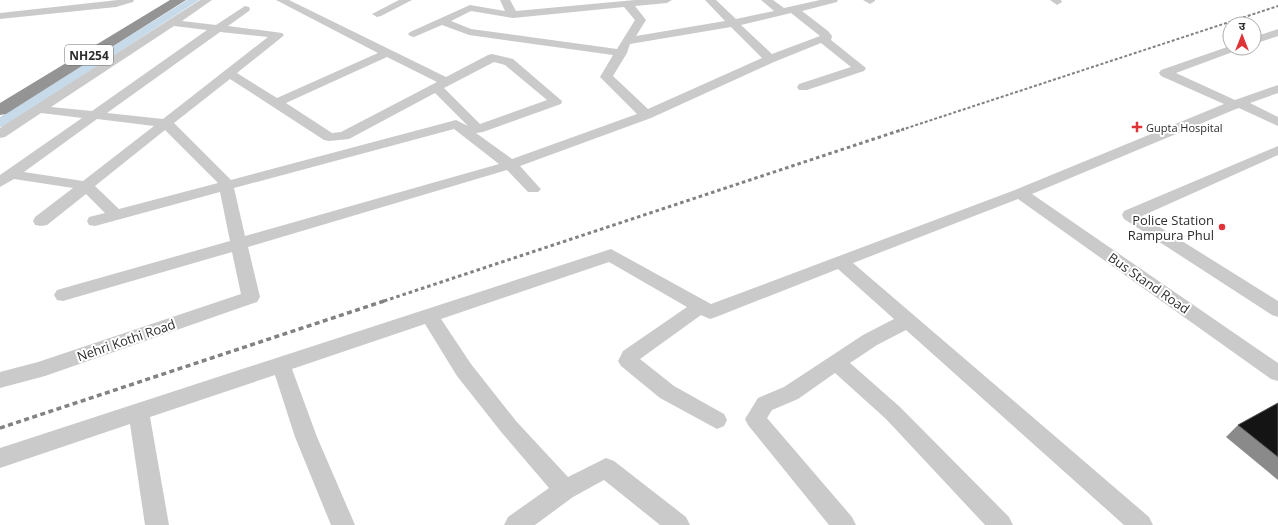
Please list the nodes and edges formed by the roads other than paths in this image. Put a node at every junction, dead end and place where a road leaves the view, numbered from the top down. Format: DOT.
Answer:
graph roads {
  1 [pos="129,0"];
  2 [pos="179,0"];
  3 [pos="207,0"];
  4 [pos="282,0"];
  5 [pos="407,0"];
  6 [pos="506,0"];
  7 [pos="667,0"];
  8 [pos="710,0"];
  9 [pos="766,0"];
  10 [pos="833,0"];
  11 [pos="643,2"];
  12 [pos="575,4"];
  13 [pos="628,4"];
  14 [pos="245,9"];
  15 [pos="788,11"];
  16 [pos="377,14"];
  17 [pos="513,15"];
  18 [pos="0,16"];
  19 [pos="442,21"];
  20 [pos="172,23"];
  21 [pos="735,23"];
  22 [pos="218,28"];
  23 [pos="1278,32"];
  24 [pos="414,34"];
  25 [pos="824,38"];
  26 [pos="1262,38"];
  27 [pos="627,41"];
  28 [pos="621,52"];
  29 [pos="1222,52"];
  30 [pos="387,53"];
  31 [pos="770,59"];
  32 [pos="230,73"];
  33 [pos="1278,83"];
  34 [pos="441,85"];
  35 [pos="803,87"];
  36 [pos="1278,89"];
  37 [pos="276,102"];
  38 [pos="1236,102"];
  39 [pos="38,109"];
  40 [pos="0,110"];
  41 [pos="646,115"];
  42 [pos="93,116"];
  43 [pos="1278,122"];
  44 [pos="166,123"];
  45 [pos="0,134"];
  46 [pos="1278,150"];
  47 [pos="510,165"];
  48 [pos="6,178"];
  49 [pos="86,186"];
  50 [pos="226,186"];
  51 [pos="532,189"];
  52 [pos="1020,193"];
  53 [pos="116,215"];
  54 [pos="41,221"];
  55 [pos="95,221"];
  56 [pos="238,244"];
  57 [pos="841,262"];
  58 [pos="63,295"];
  59 [pos="700,307"];
  60 [pos="1278,310"];
  61 [pos="429,316"];
  62 [pos="907,320"];
  63 [pos="837,363"];
  64 [pos="281,365"];
  65 [pos="1278,373"];
  66 [pos="0,380"];
  67 [pos="139,412"];
  68 [pos="717,420"];
  69 [pos="0,458"];
  70 [pos="565,490"];
  71 [pos="157,525"];
  72 [pos="343,525"];
  73 [pos="516,525"];
  74 [pos="678,525"];
  75 [pos="844,525"];
  76 [pos="1001,525"];
  77 [pos="1141,525"];
  1 -- 18 [label="street"];
  2 -- 40 [label="highway, NH254"];
  3 -- 20 [label="street"];
  4 -- 30 [label="street"];
  5 -- 16 [label="street"];
  6 -- 17 [label="street"];
  7 -- 11 [label="street"];
  8 -- 21 [label="street"];
  9 -- 15 [label="street"];
  10 -- 15 [label="street"];
  11 -- 13 [label="street"];
  12 -- 13 [label="street"];
  12 -- 17 [label="street"];
  13 -- 27 [label="street"];
  14 -- 22 [label="street"];
  15 -- 21 [label="street"];
  15 -- 25 [label="street"];
  17 -- 19 [label="street"];
  19 -- 24 [label="street"];
  19 -- 28 [label="street"];
  20 -- 22 [label="street"];
  20 -- 39 [label="street"];
  21 -- 27 [label="street"];
  21 -- 31 [label="street"];
  22 -- 32 [label="street"];
  22 -- 42 [label="street"];
  23 -- 26 [label="street"];
  25 -- 31 [label="street"];
  25 -- 35 [label="street"];
  27 -- 28 [label="street"];
  28 -- 41 [label="street"];
  29 -- 38 [label="street"];
  30 -- 34 [label="street"];
  30 -- 37 [label="street"];
  31 -- 41 [label="street"];
  32 -- 37 [label="street"];
  32 -- 44 [label="street"];
  33 -- 38 [label="street"];
  34 -- 34 [label="street"];
  34 -- 37 [label="street"];
  36 -- 38 [label="street"];
  38 -- 43 [label="street"];
  38 -- 52 [label="street"];
  39 -- 42 [label="street"];
  39 -- 45 [label="street"];
  41 -- 47 [label="street"];
  42 -- 44 [label="street"];
  42 -- 48 [label="street"];
  44 -- 49 [label="street"];
  44 -- 50 [label="street"];
  46 -- 60 [label="street"];
  47 -- 50 [label="street"];
  47 -- 51 [label="street"];
  47 -- 56 [label="street"];
  48 -- 49 [label="street"];
  49 -- 53 [label="street"];
  49 -- 54 [label="street"];
  50 -- 53 [label="street"];
  50 -- 56 [label="street"];
  52 -- 57 [label="street"];
  52 -- 65 [label="street, Bus Stand Road"];
  53 -- 55 [label="street"];
  56 -- 58 [label="street"];
  56 -- 66 [label="street, Nehri Kothi Road"];
  57 -- 59 [label="street"];
  57 -- 62 [label="street"];
  59 -- 61 [label="street"];
  59 -- 68 [label="street"];
  61 -- 64 [label="street"];
  61 -- 70 [label="street"];
  62 -- 63 [label="street"];
  62 -- 77 [label="street"];
  63 -- 75 [label="street"];
  63 -- 76 [label="street"];
  64 -- 67 [label="street"];
  64 -- 72 [label="street"];
  67 -- 69 [label="street"];
  67 -- 71 [label="street"];
  70 -- 73 [label="street"];
  70 -- 74 [label="street"];
}
